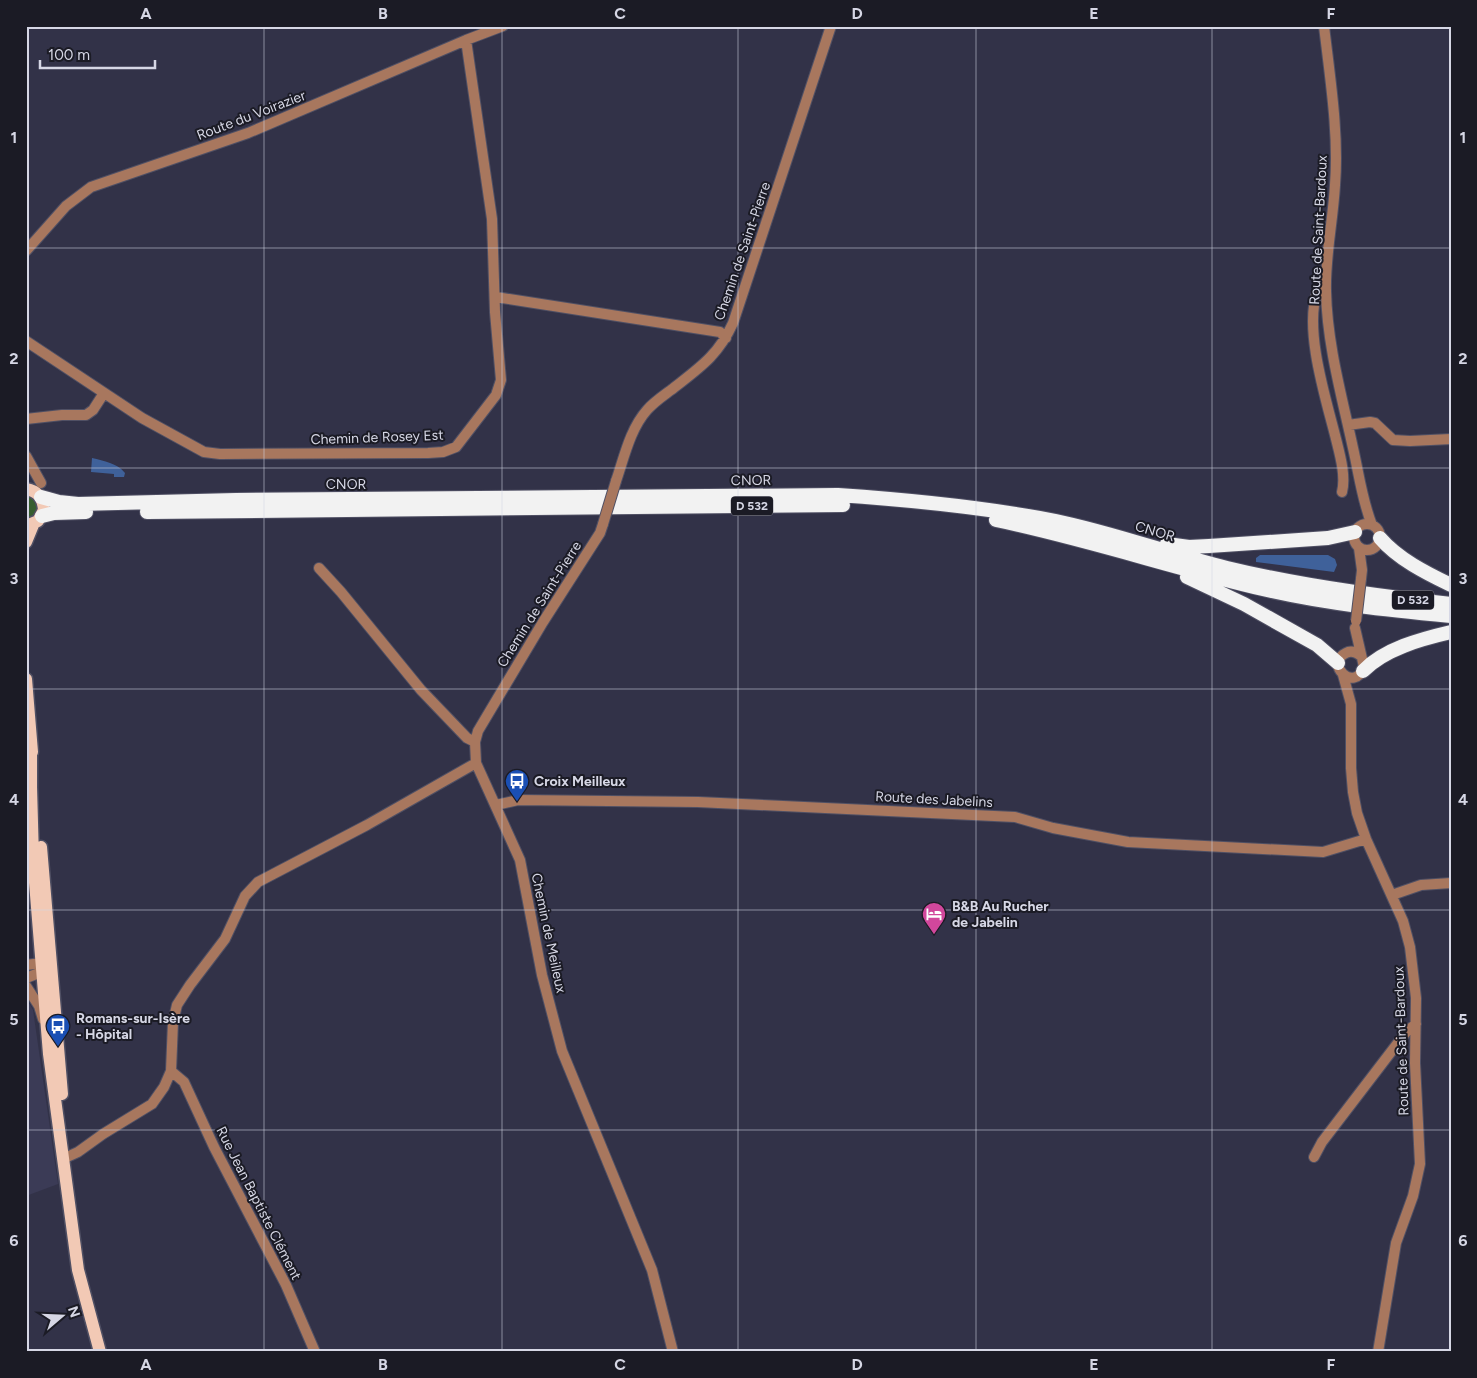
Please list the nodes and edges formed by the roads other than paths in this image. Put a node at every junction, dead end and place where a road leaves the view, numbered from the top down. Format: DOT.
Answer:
graph roads {
  1 [pos="503,26"];
  2 [pos="831,26"];
  3 [pos="1324,26"];
  4 [pos="466,40"];
  5 [pos="26,251"];
  6 [pos="1326,290"];
  7 [pos="496,297"];
  8 [pos="726,338"];
  9 [pos="26,341"];
  10 [pos="104,393"];
  11 [pos="26,419"];
  12 [pos="1348,425"];
  13 [pos="1451,439"];
  14 [pos="26,456"];
  15 [pos="33,488"];
  16 [pos="1342,492"];
  17 [pos="1362,492"];
  18 [pos="1056,521"];
  19 [pos="34,522"];
  20 [pos="1372,525"];
  21 [pos="1357,530"];
  22 [pos="1380,538"];
  23 [pos="26,542"];
  24 [pos="1102,546"];
  25 [pos="1365,549"];
  26 [pos="319,568"];
  27 [pos="1451,585"];
  28 [pos="1451,604"];
  29 [pos="1451,616"];
  30 [pos="1356,625"];
  31 [pos="1451,632"];
  32 [pos="1361,656"];
  33 [pos="1342,664"];
  34 [pos="1360,673"];
  35 [pos="26,679"];
  36 [pos="1351,704"];
  37 [pos="474,742"];
  38 [pos="31,746"];
  39 [pos="476,763"];
  40 [pos="496,805"];
  41 [pos="1366,839"];
  42 [pos="1451,883"];
  43 [pos="1392,895"];
  44 [pos="50,950"];
  45 [pos="26,965"];
  46 [pos="42,966"];
  47 [pos="26,978"];
  48 [pos="26,986"];
  49 [pos="55,1002"];
  50 [pos="1416,1024"];
  51 [pos="49,1054"];
  52 [pos="171,1071"];
  53 [pos="67,1157"];
  54 [pos="1314,1157"];
  55 [pos="67,1188"];
  56 [pos="100,1352"];
  57 [pos="316,1352"];
  58 [pos="673,1352"];
  59 [pos="1378,1352"];
  1 -- 4 [label="street, Route du Voirazier"];
  2 -- 8 [label="street, Chemin de Saint-Pierre"];
  3 -- 6 [label="street, Route de Saint-Bardoux"];
  4 -- 5 [label="street, Route du Voirazier"];
  4 -- 7 [label="street, Chemin de Rosey Est"];
  6 -- 12 [label="street, Route de Saint-Bardoux"];
  6 -- 16 [label="street"];
  7 -- 8 [label="street"];
  7 -- 10 [label="street, Chemin de Rosey Est"];
  8 -- 37 [label="street, Chemin de Saint-Pierre, bridge"];
  9 -- 10 [label="street, Chemin de Rosey Est"];
  10 -- 11 [label="street"];
  12 -- 13 [label="street"];
  12 -- 17 [label="street, Route de Saint-Bardoux"];
  14 -- 15 [label="street"];
  15 -- 18 [label="highway, CNOR / D 532"];
  15 -- 19 [label="main road"];
  17 -- 20 [label="street, Route de Saint-Bardoux"];
  17 -- 21 [label="street, Route de Saint-Bardoux"];
  18 -- 21 [label="highway"];
  18 -- 28 [label="highway, CNOR / D 532"];
  19 -- 23 [label="main road"];
  19 -- 24 [label="highway, CNOR / D 532"];
  20 -- 21 [label="street"];
  20 -- 22 [label="street"];
  21 -- 25 [label="street"];
  22 -- 25 [label="street"];
  22 -- 27 [label="highway"];
  24 -- 29 [label="highway, CNOR / D 532"];
  24 -- 33 [label="highway"];
  25 -- 30 [label="street, bridge"];
  26 -- 37 [label="street"];
  30 -- 32 [label="street"];
  30 -- 33 [label="street"];
  31 -- 34 [label="highway"];
  32 -- 33 [label="street"];
  32 -- 34 [label="street"];
  33 -- 34 [label="street"];
  33 -- 36 [label="street, Route de Saint-Bardoux"];
  34 -- 36 [label="street, Route de Saint-Bardoux"];
  35 -- 38 [label="main road"];
  36 -- 41 [label="street, Route de Saint-Bardoux"];
  37 -- 39 [label="street, Chemin de Meilleux"];
  38 -- 44 [label="main road"];
  38 -- 46 [label="main road"];
  39 -- 40 [label="street, Chemin de Meilleux"];
  39 -- 52 [label="street"];
  40 -- 41 [label="street, Route des Jabelins"];
  40 -- 58 [label="street, Chemin de Meilleux"];
  41 -- 43 [label="street, Route de Saint-Bardoux"];
  42 -- 43 [label="street"];
  43 -- 50 [label="street, Route de Saint-Bardoux"];
  44 -- 46 [label="street"];
  44 -- 49 [label="main road"];
  45 -- 46 [label="street"];
  46 -- 47 [label="street"];
  46 -- 49 [label="street"];
  46 -- 51 [label="main road"];
  48 -- 51 [label="street"];
  49 -- 53 [label="main road"];
  50 -- 54 [label="street"];
  50 -- 59 [label="street, Route de Saint-Bardoux"];
  51 -- 55 [label="main road"];
  52 -- 53 [label="street"];
  52 -- 57 [label="street, Rue Jean Baptiste Clément"];
  53 -- 55 [label="main road"];
  55 -- 56 [label="main road"];
}
